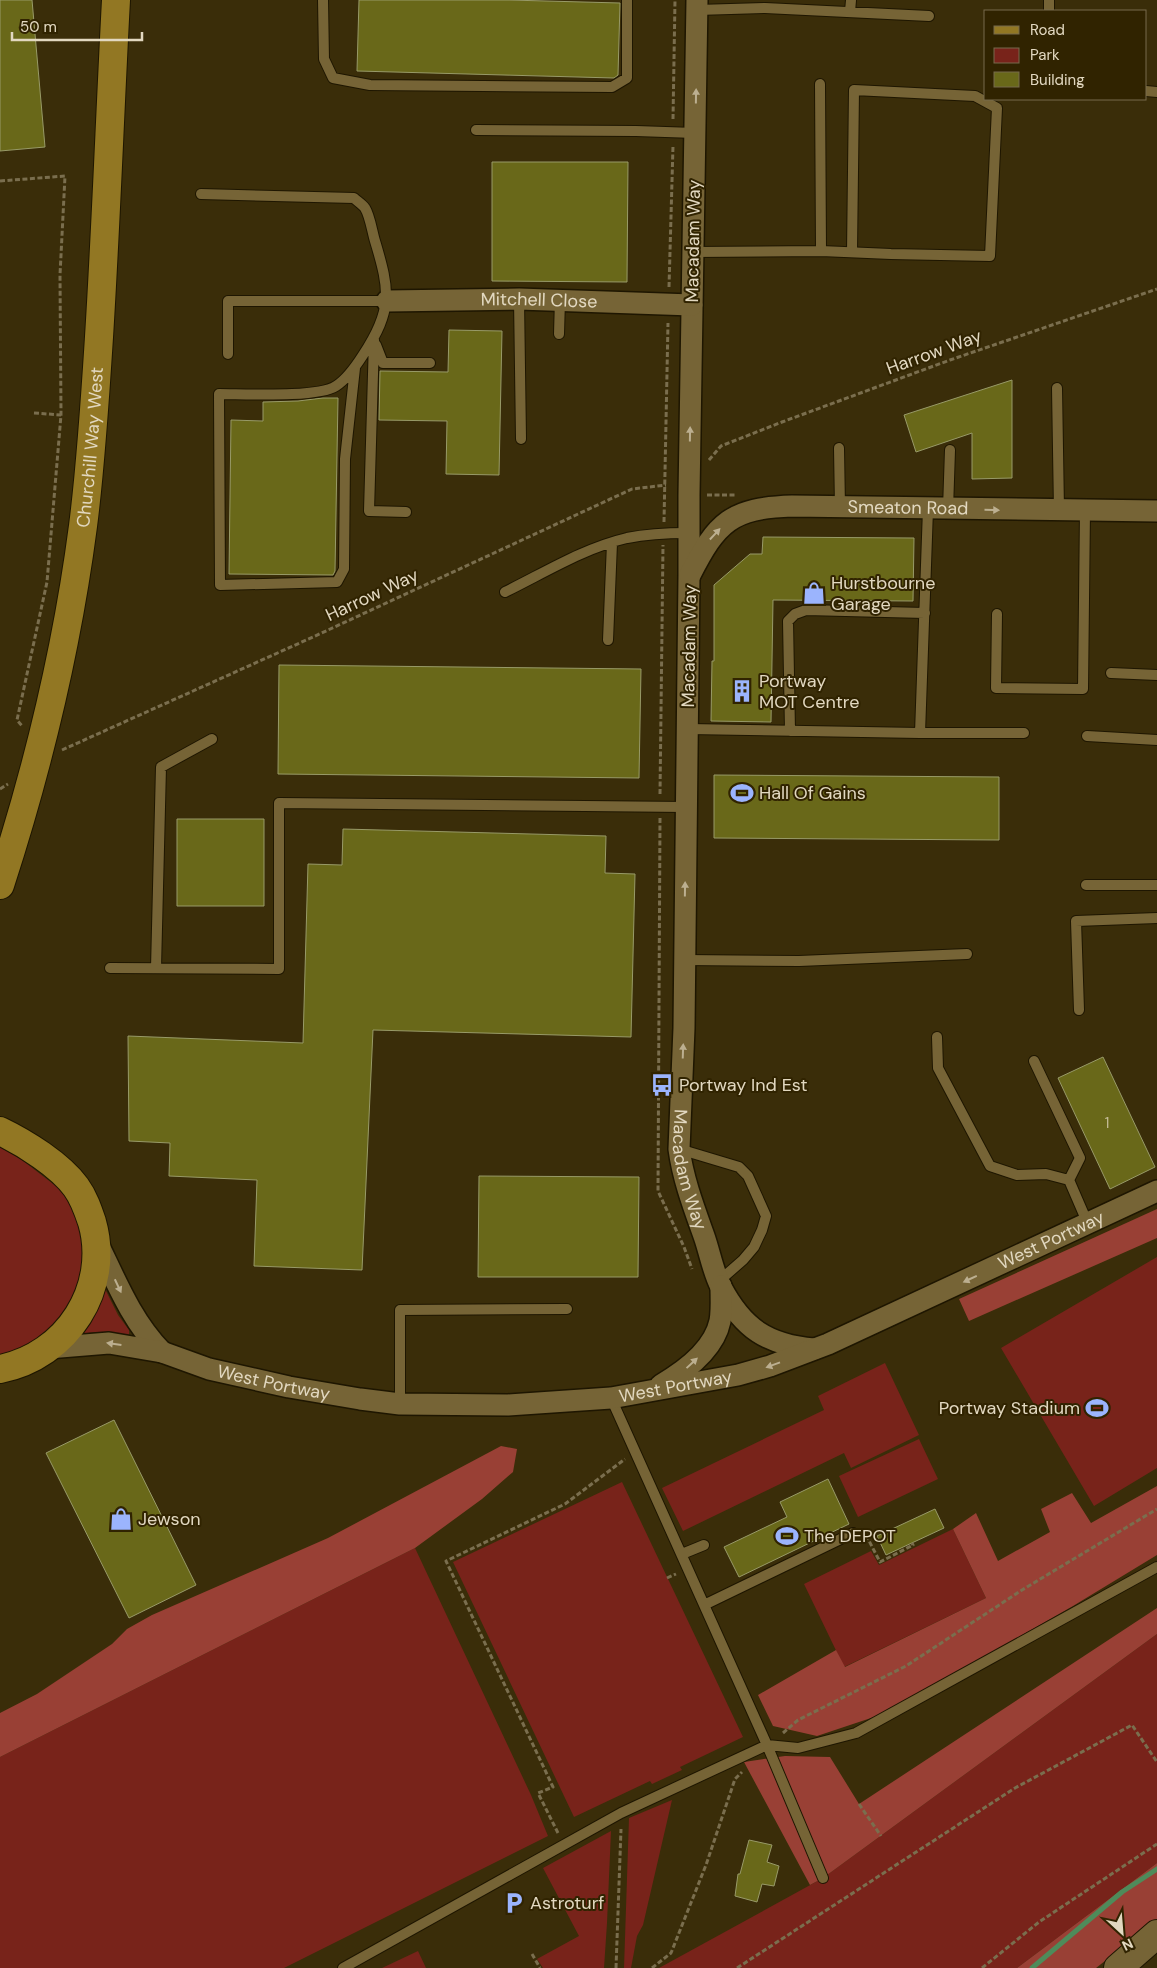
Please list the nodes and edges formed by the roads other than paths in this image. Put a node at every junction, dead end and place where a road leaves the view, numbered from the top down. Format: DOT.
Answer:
graph roads {
  1 [pos="116,0"];
  2 [pos="323,0"];
  3 [pos="627,0"];
  4 [pos="851,0"];
  5 [pos="697,5"];
  6 [pos="850,12"];
  7 [pos="929,16"];
  8 [pos="820,84"];
  9 [pos="476,130"];
  10 [pos="695,133"];
  11 [pos="201,194"];
  12 [pos="821,251"];
  13 [pos="694,252"];
  14 [pos="852,252"];
  15 [pos="519,299"];
  16 [pos="560,299"];
  17 [pos="387,301"];
  18 [pos="692,305"];
  19 [pos="559,334"];
  20 [pos="374,339"];
  21 [pos="228,354"];
  22 [pos="430,363"];
  23 [pos="355,368"];
  24 [pos="1057,388"];
  25 [pos="521,439"];
  26 [pos="839,448"];
  27 [pos="950,450"];
  28 [pos="840,508"];
  29 [pos="938,509"];
  30 [pos="1059,510"];
  31 [pos="1085,510"];
  32 [pos="1157,511"];
  33 [pos="406,512"];
  34 [pos="688,533"];
  35 [pos="612,543"];
  36 [pos="690,575"];
  37 [pos="505,592"];
  38 [pos="925,613"];
  39 [pos="997,614"];
  40 [pos="608,640"];
  41 [pos="1111,673"];
  42 [pos="1157,676"];
  43 [pos="688,730"];
  44 [pos="790,731"];
  45 [pos="920,733"];
  46 [pos="1024,733"];
  47 [pos="1087,736"];
  48 [pos="212,739"];
  49 [pos="1157,740"];
  50 [pos="686,807"];
  51 [pos="0,885"];
  52 [pos="1086,885"];
  53 [pos="1157,885"];
  54 [pos="1157,918"];
  55 [pos="967,954"];
  56 [pos="684,960"];
  57 [pos="110,968"];
  58 [pos="156,968"];
  59 [pos="1079,1010"];
  60 [pos="937,1037"];
  61 [pos="1034,1061"];
  62 [pos="0,1131"];
  63 [pos="679,1148"];
  64 [pos="1069,1180"];
  65 [pos="1157,1191"];
  66 [pos="1088,1224"];
  67 [pos="97,1242"];
  68 [pos="720,1283"];
  69 [pos="566,1309"];
  70 [pos="48,1348"];
  71 [pos="814,1349"];
  72 [pos="162,1352"];
  73 [pos="0,1369"];
  74 [pos="652,1391"];
  75 [pos="611,1398"];
  76 [pos="400,1404"];
  77 [pos="853,1533"];
  78 [pos="704,1544"];
  79 [pos="682,1554"];
  80 [pos="1157,1567"];
  81 [pos="704,1605"];
  82 [pos="767,1745"];
  83 [pos="823,1878"];
  84 [pos="1157,1934"];
  85 [pos="343,1968"];
  86 [pos="1118,1968"];
  1 -- 51 [label="main road, Churchill Way West"];
  2 -- 3 [label="lane"];
  4 -- 6 [label="lane"];
  5 -- 6 [label="lane"];
  10 -- 5 [label="street, Macadam Way, one-way"];
  6 -- 7 [label="lane"];
  8 -- 12 [label="lane"];
  9 -- 10 [label="lane"];
  10 -- 13 [label="street, Macadam Way"];
  11 -- 17 [label="lane"];
  12 -- 13 [label="lane"];
  12 -- 14 [label="lane"];
  13 -- 18 [label="street, Macadam Way"];
  14 -- 14 [label="lane"];
  15 -- 16 [label="street, Mitchell Close"];
  15 -- 17 [label="street, Mitchell Close"];
  15 -- 25 [label="lane"];
  16 -- 18 [label="street, Mitchell Close"];
  16 -- 19 [label="lane"];
  17 -- 20 [label="lane"];
  17 -- 21 [label="lane"];
  34 -- 18 [label="street, Macadam Way, one-way"];
  20 -- 22 [label="lane"];
  20 -- 23 [label="lane"];
  20 -- 33 [label="lane"];
  23 -- 23 [label="lane"];
  24 -- 30 [label="lane"];
  26 -- 28 [label="lane"];
  27 -- 29 [label="lane"];
  28 -- 29 [label="street, Smeaton Road"];
  36 -- 28 [label="street, Smeaton Road, one-way"];
  29 -- 30 [label="street, Smeaton Road, one-way"];
  29 -- 38 [label="lane"];
  30 -- 31 [label="street, Smeaton Road"];
  31 -- 32 [label="street, Smeaton Road"];
  31 -- 39 [label="lane"];
  34 -- 35 [label="lane"];
  34 -- 36 [label="street, Macadam Way"];
  35 -- 37 [label="lane"];
  35 -- 40 [label="lane"];
  36 -- 43 [label="street, Macadam Way"];
  38 -- 44 [label="lane"];
  38 -- 45 [label="lane"];
  41 -- 42 [label="lane"];
  43 -- 44 [label="lane"];
  43 -- 50 [label="street, Macadam Way"];
  44 -- 45 [label="lane"];
  45 -- 46 [label="lane"];
  47 -- 49 [label="lane"];
  48 -- 58 [label="lane"];
  56 -- 50 [label="street, Macadam Way, one-way"];
  50 -- 58 [label="lane"];
  52 -- 53 [label="lane"];
  54 -- 59 [label="lane"];
  55 -- 56 [label="lane"];
  63 -- 56 [label="street, Macadam Way, one-way"];
  57 -- 58 [label="lane"];
  60 -- 64 [label="lane"];
  61 -- 64 [label="lane"];
  62 -- 67 [label="main road"];
  63 -- 68 [label="street, Macadam Way"];
  63 -- 68 [label="lane"];
  64 -- 66 [label="lane"];
  65 -- 66 [label="street, West Portway"];
  66 -- 71 [label="street, West Portway, one-way"];
  67 -- 70 [label="main road"];
  67 -- 72 [label="street, one-way"];
  68 -- 71 [label="street"];
  74 -- 68 [label="street, one-way"];
  69 -- 76 [label="lane"];
  72 -- 70 [label="street, West Portway, one-way"];
  70 -- 73 [label="main road"];
  71 -- 74 [label="street, West Portway, one-way"];
  72 -- 76 [label="street, West Portway"];
  74 -- 75 [label="street, West Portway"];
  75 -- 76 [label="street, West Portway"];
  75 -- 79 [label="lane"];
  77 -- 81 [label="lane"];
  78 -- 79 [label="lane"];
  79 -- 81 [label="lane"];
  80 -- 82 [label="lane"];
  81 -- 82 [label="lane"];
  82 -- 83 [label="lane"];
  82 -- 85 [label="lane"];
  84 -- 86 [label="street"];
}
